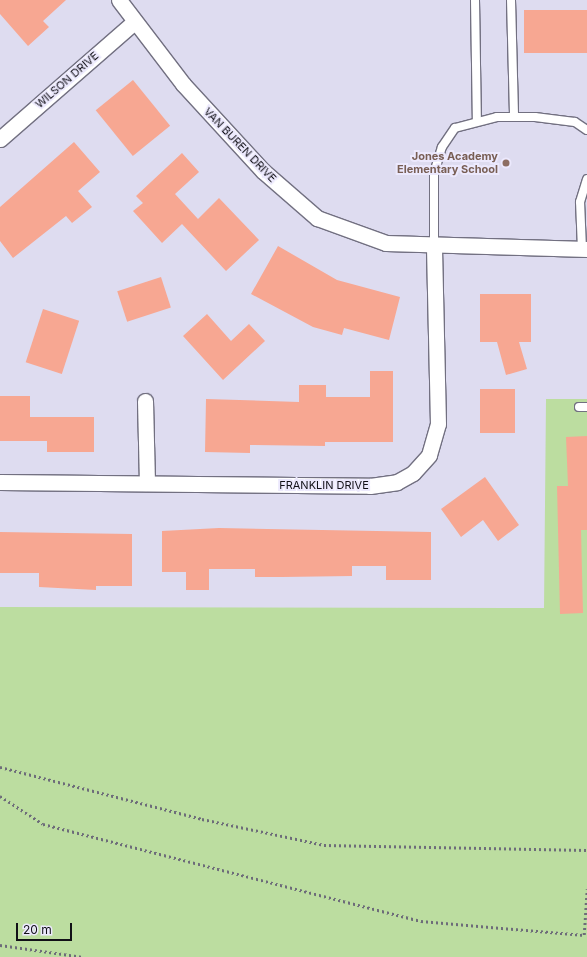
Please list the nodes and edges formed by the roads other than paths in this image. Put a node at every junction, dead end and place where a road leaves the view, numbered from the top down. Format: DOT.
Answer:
graph roads {
  1 [pos="119,0"];
  2 [pos="475,0"];
  3 [pos="511,0"];
  4 [pos="134,22"];
  5 [pos="514,117"];
  6 [pos="477,121"];
  7 [pos="587,130"];
  8 [pos="0,139"];
  9 [pos="587,179"];
  10 [pos="434,247"];
  11 [pos="584,249"];
  12 [pos="145,401"];
  13 [pos="0,482"];
  14 [pos="147,483"];
  1 -- 4 [label="street, VAN BUREN DRIVE"];
  2 -- 6 [label="lane"];
  3 -- 5 [label="lane"];
  4 -- 8 [label="street, WILSON DRIVE"];
  4 -- 10 [label="street, VAN BUREN DRIVE"];
  5 -- 6 [label="lane"];
  5 -- 7 [label="lane"];
  6 -- 10 [label="lane"];
  9 -- 11 [label="lane"];
  10 -- 11 [label="street, VAN BUREN DRIVE"];
  10 -- 14 [label="street, FRANKLIN DRIVE"];
  12 -- 14 [label="street"];
  13 -- 14 [label="street, FRANKLIN DRIVE"];
}
